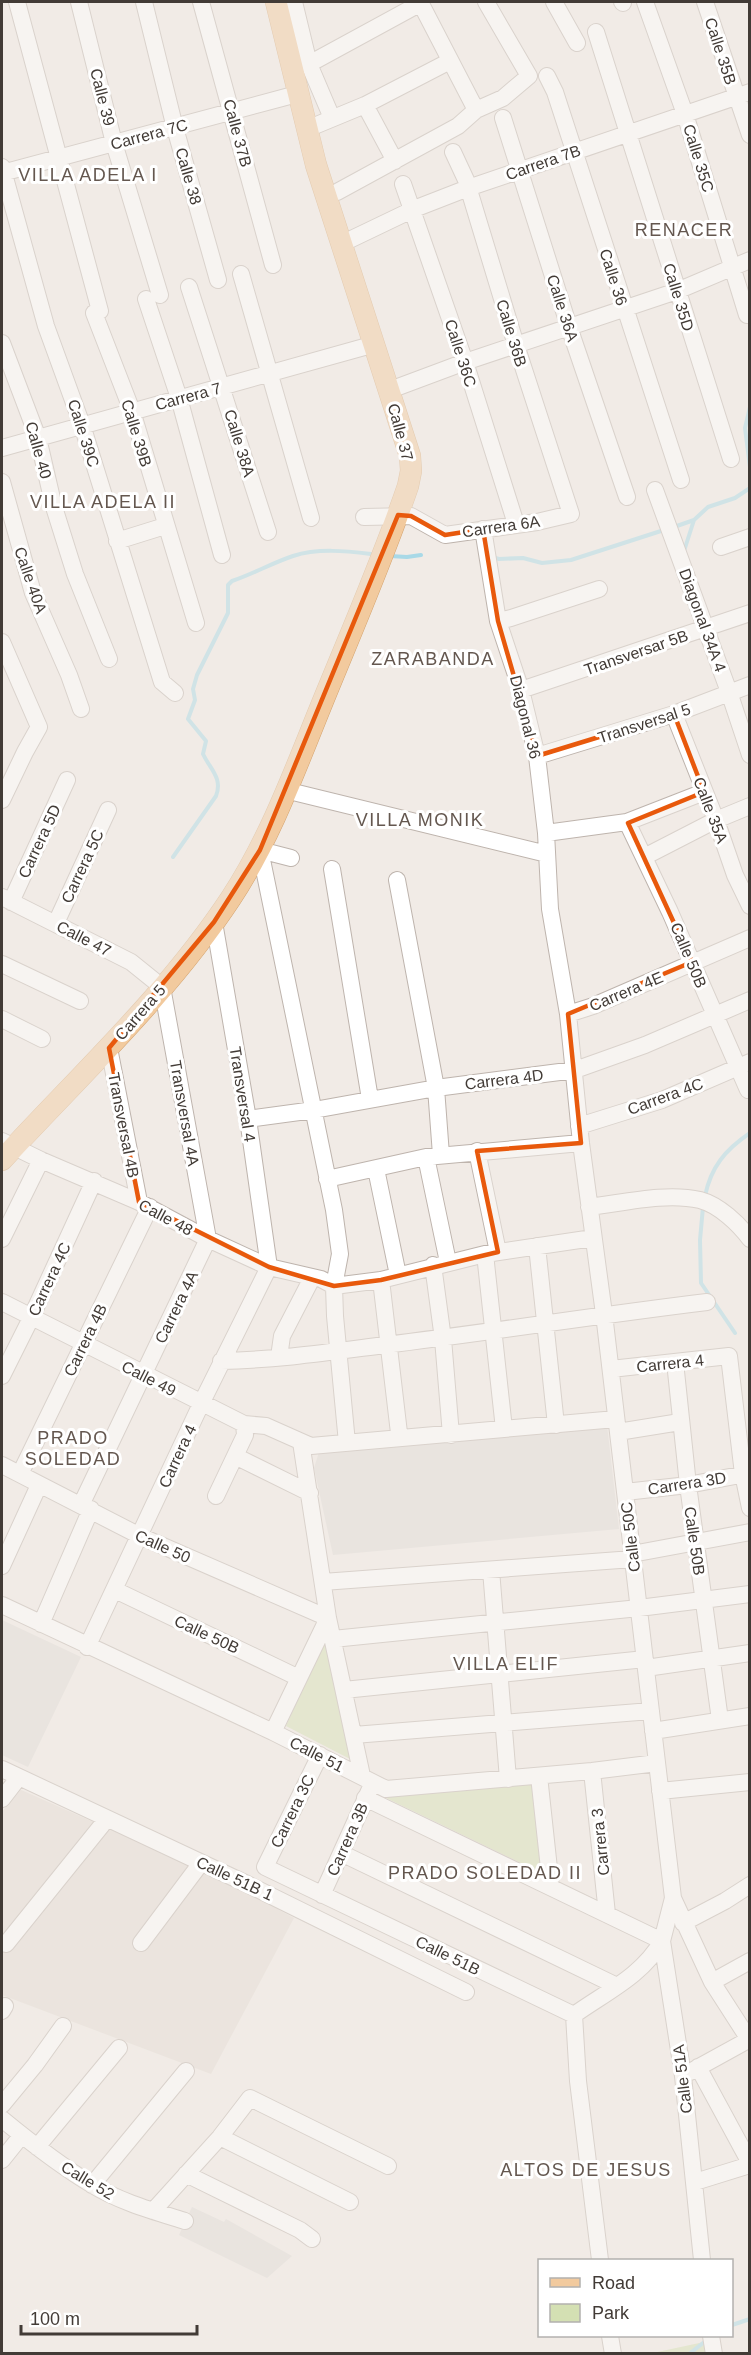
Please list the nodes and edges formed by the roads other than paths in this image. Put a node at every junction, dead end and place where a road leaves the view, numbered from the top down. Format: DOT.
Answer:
graph roads {
  1 [pos="17,2"];
  2 [pos="79,2"];
  3 [pos="144,2"];
  4 [pos="201,2"];
  5 [pos="277,2"];
  6 [pos="294,2"];
  7 [pos="420,2"];
  8 [pos="486,2"];
  9 [pos="554,2"];
  10 [pos="645,2"];
  11 [pos="705,2"];
  12 [pos="596,32"];
  13 [pos="577,42"];
  14 [pos="450,61"];
  15 [pos="309,64"];
  16 [pos="547,76"];
  17 [pos="297,94"];
  18 [pos="743,95"];
  19 [pos="365,105"];
  20 [pos="232,110"];
  21 [pos="477,111"];
  22 [pos="685,114"];
  23 [pos="332,118"];
  24 [pos="503,118"];
  25 [pos="175,128"];
  26 [pos="307,129"];
  27 [pos="629,132"];
  28 [pos="750,135"];
  29 [pos="114,143"];
  30 [pos="453,152"];
  31 [pos="574,152"];
  32 [pos="60,159"];
  33 [pos="395,161"];
  34 [pos="520,169"];
  35 [pos="2,171"];
  36 [pos="403,184"];
  37 [pos="468,188"];
  38 [pos="337,192"];
  39 [pos="414,209"];
  40 [pos="341,244"];
  41 [pos="750,260"];
  42 [pos="273,265"];
  43 [pos="732,269"];
  44 [pos="241,274"];
  45 [pos="218,280"];
  46 [pos="189,287"];
  47 [pos="677,291"];
  48 [pos="624,308"];
  49 [pos="747,315"];
  50 [pos="569,327"];
  51 [pos="2,343"];
  52 [pos="375,344"];
  53 [pos="516,345"];
  54 [pos="465,362"];
  55 [pos="271,372"];
  56 [pos="222,387"];
  57 [pos="390,390"];
  58 [pos="179,398"];
  59 [pos="132,411"];
  60 [pos="82,425"];
  61 [pos="38,438"];
  62 [pos="2,448"];
  63 [pos="731,459"];
  64 [pos="681,480"];
  65 [pos="2,482"];
  66 [pos="655,490"];
  67 [pos="627,497"];
  68 [pos="571,514"];
  69 [pos="398,515"];
  70 [pos="364,517"];
  71 [pos="311,518"];
  72 [pos="516,524"];
  73 [pos="165,526"];
  74 [pos="483,529"];
  75 [pos="268,532"];
  76 [pos="750,537"];
  77 [pos="117,541"];
  78 [pos="721,547"];
  79 [pos="222,555"];
  80 [pos="599,589"];
  81 [pos="750,613"];
  82 [pos="498,621"];
  83 [pos="196,623"];
  84 [pos="706,628"];
  85 [pos="2,642"];
  86 [pos="109,659"];
  87 [pos="750,685"];
  88 [pos="522,690"];
  89 [pos="729,692"];
  90 [pos="175,693"];
  91 [pos="81,709"];
  92 [pos="674,714"];
  93 [pos="749,753"];
  94 [pos="537,756"];
  95 [pos="67,780"];
  96 [pos="285,790"];
  97 [pos="704,792"];
  98 [pos="2,800"];
  99 [pos="750,806"];
  100 [pos="108,810"];
  101 [pos="716,820"];
  102 [pos="627,822"];
  103 [pos="546,833"];
  104 [pos="260,850"];
  105 [pos="547,854"];
  106 [pos="644,857"];
  107 [pos="291,858"];
  108 [pos="332,869"];
  109 [pos="398,880"];
  110 [pos="6,900"];
  111 [pos="750,906"];
  112 [pos="214,922"];
  113 [pos="56,923"];
  114 [pos="750,938"];
  115 [pos="692,962"];
  116 [pos="2,964"];
  117 [pos="162,987"];
  118 [pos="750,1000"];
  119 [pos="80,1002"];
  120 [pos="568,1014"];
  121 [pos="714,1015"];
  122 [pos="2,1019"];
  123 [pos="42,1039"];
  124 [pos="109,1048"];
  125 [pos="744,1065"];
  126 [pos="574,1070"];
  127 [pos="436,1088"];
  128 [pos="748,1090"];
  129 [pos="370,1098"];
  130 [pos="314,1110"];
  131 [pos="248,1119"];
  132 [pos="579,1126"];
  133 [pos="580,1143"];
  134 [pos="6,1149"];
  135 [pos="477,1151"];
  136 [pos="433,1156"];
  137 [pos="41,1160"];
  138 [pos="376,1169"];
  139 [pos="327,1179"];
  140 [pos="94,1181"];
  141 [pos="145,1204"];
  142 [pos="589,1207"];
  143 [pos="746,1229"];
  144 [pos="593,1238"];
  145 [pos="2,1239"];
  146 [pos="208,1239"];
  147 [pos="537,1246"];
  148 [pos="491,1253"];
  149 [pos="441,1264"];
  150 [pos="269,1267"];
  151 [pos="398,1275"];
  152 [pos="312,1278"];
  153 [pos="381,1280"];
  154 [pos="334,1286"];
  155 [pos="2,1302"];
  156 [pos="707,1302"];
  157 [pos="604,1314"];
  158 [pos="31,1318"];
  159 [pos="545,1323"];
  160 [pos="493,1331"];
  161 [pos="443,1340"];
  162 [pos="83,1344"];
  163 [pos="389,1345"];
  164 [pos="339,1351"];
  165 [pos="279,1357"];
  166 [pos="221,1362"];
  167 [pos="675,1362"];
  168 [pos="611,1369"];
  169 [pos="144,1374"];
  170 [pos="2,1376"];
  171 [pos="201,1404"];
  172 [pos="680,1422"];
  173 [pos="244,1424"];
  174 [pos="556,1425"];
  175 [pos="617,1426"];
  176 [pos="504,1430"];
  177 [pos="451,1435"];
  178 [pos="396,1438"];
  179 [pos="301,1442"];
  180 [pos="347,1443"];
  181 [pos="235,1456"];
  182 [pos="2,1465"];
  183 [pos="746,1473"];
  184 [pos="20,1474"];
  185 [pos="39,1485"];
  186 [pos="688,1485"];
  187 [pos="310,1492"];
  188 [pos="625,1492"];
  189 [pos="216,1496"];
  190 [pos="86,1507"];
  191 [pos="750,1508"];
  192 [pos="750,1532"];
  193 [pos="140,1536"];
  194 [pos="696,1542"];
  195 [pos="633,1556"];
  196 [pos="2,1566"];
  197 [pos="491,1570"];
  198 [pos="323,1582"];
  199 [pos="114,1590"];
  200 [pos="750,1594"];
  201 [pos="703,1601"];
  202 [pos="2,1605"];
  203 [pos="639,1608"];
  204 [pos="328,1618"];
  205 [pos="496,1622"];
  206 [pos="41,1624"];
  207 [pos="333,1639"];
  208 [pos="87,1647"];
  209 [pos="750,1653"];
  210 [pos="713,1658"];
  211 [pos="645,1664"];
  212 [pos="500,1674"];
  213 [pos="299,1678"];
  214 [pos="344,1690"];
  215 [pos="651,1711"];
  216 [pos="750,1716"];
  217 [pos="720,1720"];
  218 [pos="504,1723"];
  219 [pos="653,1731"];
  220 [pos="273,1732"];
  221 [pos="354,1735"];
  222 [pos="320,1755"];
  223 [pos="657,1763"];
  224 [pos="2,1769"];
  225 [pos="592,1771"];
  226 [pos="539,1776"];
  227 [pos="19,1777"];
  228 [pos="368,1779"];
  229 [pos="508,1779"];
  230 [pos="750,1782"];
  231 [pos="660,1791"];
  232 [pos="365,1798"];
  233 [pos="2,1799"];
  234 [pos="102,1825"];
  235 [pos="341,1853"];
  236 [pos="265,1867"];
  237 [pos="198,1868"];
  238 [pos="750,1885"];
  239 [pos="551,1887"];
  240 [pos="322,1895"];
  241 [pos="673,1898"];
  242 [pos="607,1914"];
  243 [pos="683,1923"];
  244 [pos="662,1941"];
  245 [pos="141,1943"];
  246 [pos="6,1944"];
  247 [pos="750,1961"];
  248 [pos="712,1982"];
  249 [pos="617,1986"];
  250 [pos="466,1992"];
  251 [pos="573,2015"];
  252 [pos="63,2026"];
  253 [pos="749,2040"];
  254 [pos="119,2048"];
  255 [pos="186,2071"];
  256 [pos="691,2072"];
  257 [pos="2,2105"];
  258 [pos="2,2119"];
  259 [pos="22,2135"];
  260 [pos="220,2138"];
  261 [pos="37,2147"];
  262 [pos="2,2160"];
  263 [pos="750,2164"];
  264 [pos="388,2166"];
  265 [pos="186,2174"];
  266 [pos="694,2182"];
  267 [pos="92,2185"];
  268 [pos="350,2202"];
  269 [pos="153,2211"];
  270 [pos="185,2221"];
  271 [pos="312,2239"];
  272 [pos="600,2259"];
  273 [pos="702,2259"];
  274 [pos="610,2337"];
  275 [pos="711,2337"];
  276 [pos="613,2354"];
  277 [pos="714,2354"];
  1 -- 32 [label="street, Calle 39B"];
  2 -- 29 [label="street, Calle 39"];
  3 -- 25 [label="street, Calle 38"];
  4 -- 20 [label="street, Calle 37B"];
  5 -- 17 [label="main road, Calle 37"];
  6 -- 15 [label="street"];
  7 -- 14 [label="street"];
  7 -- 15 [label="street"];
  8 -- 21 [label="street"];
  9 -- 13 [label="street"];
  10 -- 22 [label="street, Calle 35C"];
  11 -- 18 [label="street, Calle 35B"];
  12 -- 27 [label="street, Calle 35D"];
  14 -- 19 [label="street"];
  14 -- 21 [label="street"];
  15 -- 23 [label="street"];
  16 -- 31 [label="street, Calle 36"];
  17 -- 20 [label="street, Carrera 7C"];
  17 -- 26 [label="main road, Calle 37"];
  18 -- 22 [label="street, Carrera 7B"];
  18 -- 28 [label="street, Calle 35B"];
  19 -- 23 [label="street"];
  19 -- 33 [label="street"];
  20 -- 25 [label="street, Carrera 7C"];
  20 -- 42 [label="street, Calle 37B"];
  21 -- 33 [label="street"];
  22 -- 27 [label="street, Carrera 7B"];
  22 -- 43 [label="street, Calle 35C"];
  23 -- 26 [label="street"];
  24 -- 34 [label="street, Calle 36A"];
  25 -- 29 [label="street, Carrera 7C"];
  25 -- 45 [label="street, Calle 38"];
  26 -- 40 [label="main road, Calle 37"];
  27 -- 31 [label="street, Carrera 7B"];
  27 -- 47 [label="street, Calle 35D"];
  29 -- 32 [label="street, Carrera 7C"];
  29 -- 58 [label="street, Calle 39"];
  30 -- 37 [label="street, Calle 36B"];
  31 -- 34 [label="street, Carrera 7B"];
  31 -- 48 [label="street, Calle 36"];
  32 -- 35 [label="street, Carrera 7C"];
  32 -- 59 [label="street, Calle 39B"];
  33 -- 38 [label="street"];
  34 -- 37 [label="street, Carrera 7B"];
  34 -- 50 [label="street, Calle 36A"];
  35 -- 60 [label="street, Calle 39C"];
  36 -- 39 [label="street, Calle 36C"];
  37 -- 39 [label="street, Carrera 7B"];
  37 -- 53 [label="street, Calle 36B"];
  39 -- 40 [label="street, Carrera 7B"];
  39 -- 54 [label="street, Calle 36C"];
  40 -- 52 [label="main road, Calle 37"];
  41 -- 43 [label="street"];
  43 -- 47 [label="street"];
  43 -- 49 [label="street, Calle 35C"];
  44 -- 55 [label="street"];
  46 -- 56 [label="street, Calle 38A"];
  47 -- 48 [label="street"];
  47 -- 63 [label="street, Calle 35D"];
  48 -- 50 [label="street"];
  48 -- 64 [label="street, Calle 36"];
  50 -- 53 [label="street"];
  50 -- 67 [label="street, Calle 36A"];
  51 -- 61 [label="street, Calle 40"];
  52 -- 55 [label="street, Carrera 7"];
  52 -- 57 [label="main road, Calle 37"];
  53 -- 54 [label="street"];
  53 -- 68 [label="street, Calle 36B"];
  54 -- 57 [label="street"];
  54 -- 72 [label="street, Calle 36C"];
  55 -- 56 [label="street, Carrera 7"];
  55 -- 71 [label="street"];
  56 -- 58 [label="street, Carrera 7"];
  56 -- 75 [label="street, Calle 38A"];
  57 -- 69 [label="main road, Calle 37"];
  58 -- 59 [label="street, Carrera 7"];
  58 -- 79 [label="street, Calle 39"];
  59 -- 60 [label="street, Carrera 7"];
  59 -- 73 [label="street, Calle 39B"];
  60 -- 61 [label="street, Carrera 7"];
  60 -- 77 [label="street, Calle 39C"];
  61 -- 62 [label="street, Carrera 7"];
  61 -- 86 [label="street, Calle 40"];
  65 -- 91 [label="street, Calle 40A"];
  66 -- 84 [label="street, Diagonal 34A 4"];
  68 -- 72 [label="street, Carrera 6A"];
  69 -- 70 [label="street, Carrera 6A"];
  69 -- 74 [label="street, Carrera 6A"];
  69 -- 96 [label="main road, Calle 37"];
  72 -- 74 [label="street, Carrera 6A"];
  73 -- 77 [label="street"];
  73 -- 83 [label="street, Calle 39B"];
  74 -- 82 [label="street, Diagonal 36"];
  76 -- 78 [label="street"];
  77 -- 90 [label="street, Calle 39C"];
  80 -- 82 [label="street"];
  81 -- 84 [label="street, Transversar 5B"];
  82 -- 88 [label="street, Diagonal 36"];
  84 -- 88 [label="street, Transversar 5B"];
  84 -- 89 [label="street, Diagonal 34A 4"];
  85 -- 98 [label="street"];
  87 -- 89 [label="street, Transversal 5"];
  88 -- 94 [label="street, Diagonal 36"];
  89 -- 92 [label="street, Transversal 5"];
  89 -- 93 [label="street, Diagonal 34A 4"];
  92 -- 94 [label="street, Transversal 5"];
  92 -- 97 [label="street, Calle 35A"];
  94 -- 103 [label="street, Diagonal 36"];
  95 -- 110 [label="street, Carrera 5D"];
  96 -- 104 [label="main road, Calle 37"];
  96 -- 105 [label="street"];
  97 -- 101 [label="street, Calle 35A"];
  97 -- 102 [label="street"];
  99 -- 101 [label="street"];
  100 -- 113 [label="street, Carrera 5C"];
  101 -- 106 [label="street"];
  101 -- 111 [label="street, Calle 35A"];
  102 -- 103 [label="street"];
  102 -- 106 [label="street, Calle 50B"];
  103 -- 105 [label="street, Diagonal 36"];
  104 -- 107 [label="street"];
  104 -- 112 [label="main road, Carrera 5"];
  104 -- 130 [label="street"];
  105 -- 120 [label="street, Diagonal 36"];
  106 -- 115 [label="street, Calle 50B"];
  108 -- 129 [label="street"];
  109 -- 127 [label="street"];
  110 -- 113 [label="street, Calle 47"];
  112 -- 117 [label="main road, Carrera 5"];
  112 -- 131 [label="street, Transversal 4"];
  113 -- 117 [label="street, Calle 47"];
  114 -- 115 [label="street, Carrera 4E"];
  115 -- 120 [label="street, Carrera 4E"];
  115 -- 121 [label="street, Calle 50B"];
  116 -- 119 [label="street"];
  117 -- 124 [label="main road, Carrera 5"];
  117 -- 146 [label="street, Transversal 4A"];
  118 -- 121 [label="street, Carrera 4D"];
  120 -- 126 [label="street, Calle 50C"];
  121 -- 125 [label="street, Calle 50B"];
  121 -- 126 [label="street, Carrera 4D"];
  122 -- 123 [label="street"];
  124 -- 134 [label="main road, Carrera 5"];
  124 -- 141 [label="street, Transversal 4B"];
  125 -- 128 [label="street, Calle 50B"];
  125 -- 132 [label="street, Carrera 4C"];
  126 -- 127 [label="street, Carrera 4D"];
  126 -- 132 [label="street, Calle 50C"];
  127 -- 129 [label="street, Carrera 4D"];
  127 -- 136 [label="street"];
  129 -- 130 [label="street, Carrera 4D"];
  130 -- 131 [label="street, Carrera 4D"];
  130 -- 139 [label="street"];
  131 -- 150 [label="street, Transversal 4"];
  132 -- 133 [label="street, Calle 50C"];
  133 -- 135 [label="street"];
  133 -- 142 [label="street, Calle 50C"];
  134 -- 137 [label="street, Calle 48"];
  135 -- 136 [label="street"];
  135 -- 148 [label="street"];
  136 -- 138 [label="street"];
  136 -- 149 [label="street"];
  137 -- 140 [label="street, Calle 48"];
  137 -- 145 [label="street"];
  138 -- 139 [label="street"];
  138 -- 151 [label="street"];
  139 -- 154 [label="street"];
  140 -- 141 [label="street, Calle 48"];
  140 -- 158 [label="street, Carrera 4C"];
  141 -- 146 [label="street, Calle 48"];
  141 -- 162 [label="street, Carrera 4B"];
  142 -- 143 [label="street"];
  142 -- 144 [label="street, Calle 50C"];
  144 -- 147 [label="street"];
  144 -- 157 [label="street, Calle 50C"];
  146 -- 150 [label="street, Calle 48"];
  146 -- 169 [label="street, Carrera 4A"];
  147 -- 148 [label="street"];
  147 -- 159 [label="street"];
  148 -- 149 [label="street"];
  148 -- 160 [label="street"];
  149 -- 151 [label="street"];
  149 -- 161 [label="street"];
  150 -- 152 [label="street, Calle 48"];
  150 -- 166 [label="street, Carrera 4"];
  151 -- 153 [label="street"];
  152 -- 154 [label="street, Calle 48"];
  152 -- 165 [label="street"];
  153 -- 154 [label="street"];
  153 -- 163 [label="street"];
  154 -- 164 [label="street"];
  155 -- 158 [label="street, Calle 49"];
  156 -- 157 [label="street"];
  157 -- 159 [label="street"];
  157 -- 168 [label="street, Calle 50C"];
  158 -- 162 [label="street, Calle 49"];
  158 -- 170 [label="street, Carrera 4C"];
  159 -- 160 [label="street"];
  159 -- 174 [label="street"];
  160 -- 161 [label="street"];
  160 -- 176 [label="street"];
  161 -- 163 [label="street"];
  161 -- 177 [label="street"];
  162 -- 169 [label="street, Calle 49"];
  162 -- 184 [label="street, Carrera 4B"];
  163 -- 164 [label="street"];
  163 -- 178 [label="street"];
  164 -- 165 [label="street"];
  164 -- 180 [label="street"];
  165 -- 166 [label="street"];
  166 -- 171 [label="street, Carrera 4"];
  167 -- 168 [label="street, Carrera 4"];
  167 -- 172 [label="street, Calle 50B"];
  167 -- 183 [label="street, Carrera 4"];
  168 -- 175 [label="street, Calle 50C"];
  169 -- 171 [label="street, Calle 49"];
  169 -- 190 [label="street, Carrera 4A"];
  171 -- 173 [label="street, Calle 49"];
  171 -- 193 [label="street, Carrera 4"];
  172 -- 175 [label="street, Calle 49"];
  172 -- 186 [label="street, Calle 50B"];
  173 -- 179 [label="street, Calle 49"];
  173 -- 181 [label="street"];
  174 -- 175 [label="street, Calle 49"];
  174 -- 176 [label="street, Calle 49"];
  175 -- 188 [label="street, Calle 50C"];
  176 -- 177 [label="street, Calle 49"];
  177 -- 178 [label="street, Calle 49"];
  178 -- 180 [label="street, Calle 49"];
  179 -- 180 [label="street, Calle 49"];
  179 -- 187 [label="street"];
  181 -- 187 [label="street"];
  181 -- 189 [label="street"];
  182 -- 184 [label="street, Calle 50"];
  183 -- 186 [label="street, Carrera 3D"];
  183 -- 191 [label="street"];
  184 -- 185 [label="street, Calle 50"];
  185 -- 190 [label="street, Calle 50"];
  185 -- 196 [label="street"];
  186 -- 188 [label="street, Carrera 3D"];
  186 -- 194 [label="street, Calle 50B"];
  187 -- 198 [label="street"];
  188 -- 195 [label="street, Calle 50C"];
  190 -- 193 [label="street, Calle 50"];
  190 -- 206 [label="street, Carrera 4A"];
  192 -- 194 [label="street"];
  193 -- 199 [label="street, Carrera 4"];
  193 -- 204 [label="street, Calle 50"];
  194 -- 195 [label="street"];
  194 -- 201 [label="street, Calle 50B"];
  195 -- 197 [label="street"];
  195 -- 203 [label="street, Calle 50C"];
  197 -- 198 [label="street"];
  197 -- 205 [label="street"];
  198 -- 204 [label="street"];
  199 -- 208 [label="street, Carrera 4"];
  199 -- 213 [label="street, Calle 50B"];
  200 -- 201 [label="street"];
  201 -- 203 [label="street"];
  201 -- 210 [label="street, Calle 50B"];
  202 -- 206 [label="street, Calle 51"];
  203 -- 205 [label="street"];
  203 -- 211 [label="street, Calle 50C"];
  204 -- 207 [label="street"];
  204 -- 213 [label="street"];
  205 -- 207 [label="street"];
  205 -- 212 [label="street"];
  206 -- 208 [label="street, Calle 51"];
  207 -- 214 [label="street"];
  208 -- 220 [label="street, Calle 51"];
  209 -- 210 [label="street"];
  210 -- 211 [label="street"];
  210 -- 217 [label="street, Calle 50B"];
  211 -- 212 [label="street"];
  211 -- 215 [label="street, Calle 50C"];
  212 -- 214 [label="street"];
  212 -- 218 [label="street"];
  213 -- 220 [label="street"];
  214 -- 221 [label="street"];
  215 -- 218 [label="street"];
  215 -- 219 [label="street, Calle 50C"];
  216 -- 217 [label="street"];
  217 -- 219 [label="street"];
  218 -- 221 [label="street"];
  218 -- 229 [label="street"];
  219 -- 223 [label="street, Calle 50C"];
  220 -- 222 [label="street, Calle 51"];
  221 -- 228 [label="street"];
  222 -- 228 [label="street, Calle 51"];
  222 -- 236 [label="street, Carrera 3C"];
  223 -- 225 [label="street, Calle 51"];
  223 -- 231 [label="street, Calle 50C"];
  224 -- 227 [label="street, Calle 51B 1"];
  225 -- 226 [label="street, Calle 51"];
  225 -- 242 [label="street, Carrera 3"];
  226 -- 229 [label="street, Calle 51"];
  226 -- 239 [label="street"];
  227 -- 233 [label="street"];
  227 -- 250 [label="street, Calle 51B 1"];
  228 -- 229 [label="street, Calle 51"];
  228 -- 232 [label="street, Carrera 3B"];
  230 -- 231 [label="street"];
  231 -- 241 [label="street, Calle 50C"];
  232 -- 235 [label="street, Carrera 3B"];
  232 -- 239 [label="street"];
  234 -- 246 [label="street"];
  235 -- 240 [label="street, Carrera 3B"];
  235 -- 249 [label="street"];
  236 -- 240 [label="street, Calle 51B"];
  237 -- 245 [label="street"];
  238 -- 243 [label="street"];
  239 -- 242 [label="street"];
  240 -- 251 [label="street, Calle 51B"];
  241 -- 243 [label="street, Calle 50C"];
  241 -- 244 [label="street, Calle 51A"];
  242 -- 244 [label="street"];
  243 -- 248 [label="street, Calle 50C"];
  244 -- 249 [label="street"];
  244 -- 256 [label="street, Calle 51A"];
  247 -- 248 [label="street"];
  248 -- 253 [label="street, Calle 50C"];
  249 -- 251 [label="street"];
  251 -- 272 [label="street"];
  252 -- 257 [label="street"];
  253 -- 256 [label="street"];
  254 -- 261 [label="street"];
  255 -- 267 [label="street"];
  256 -- 263 [label="street"];
  256 -- 266 [label="street, Calle 51A"];
  258 -- 259 [label="street, Calle 52"];
  259 -- 261 [label="street, Calle 52"];
  259 -- 262 [label="street"];
  260 -- 264 [label="street"];
  260 -- 265 [label="street"];
  260 -- 268 [label="street"];
  261 -- 267 [label="street, Calle 52"];
  263 -- 266 [label="street"];
  265 -- 269 [label="street"];
  265 -- 271 [label="street"];
  266 -- 273 [label="street, Calle 51A"];
  267 -- 269 [label="street, Calle 52"];
  269 -- 270 [label="street, Calle 52"];
  274 -- 276 [label="street"];
  275 -- 277 [label="street"];
}
